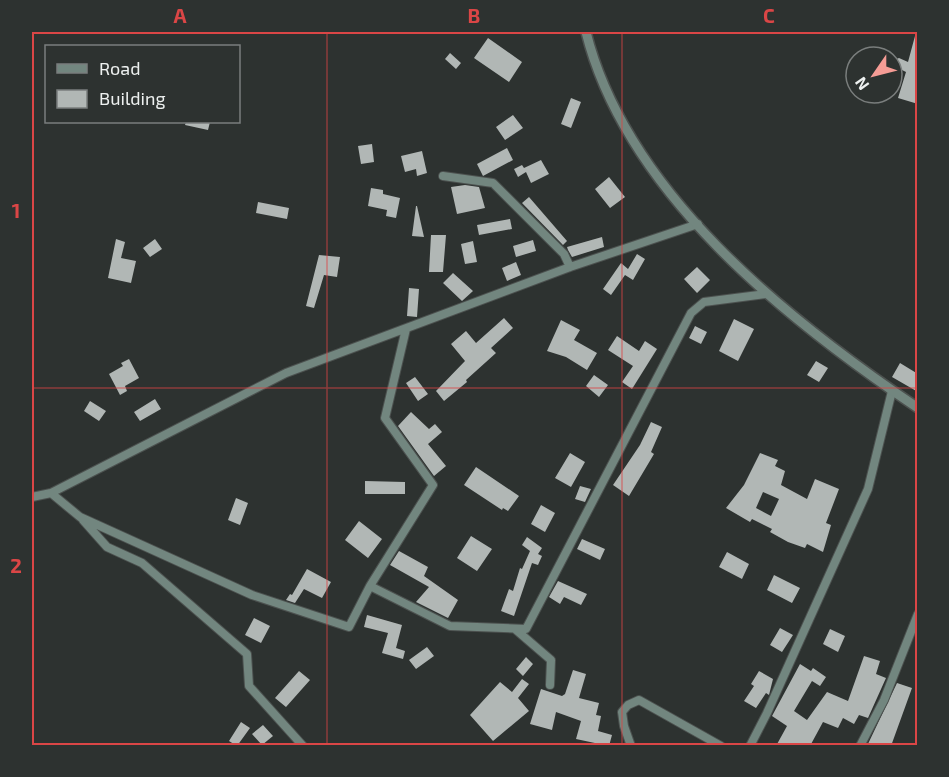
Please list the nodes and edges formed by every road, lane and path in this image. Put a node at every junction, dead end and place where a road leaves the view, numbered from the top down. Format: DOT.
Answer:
graph roads {
  1 [pos="586,32"];
  2 [pos="444,176"];
  3 [pos="698,224"];
  4 [pos="570,267"];
  5 [pos="766,294"];
  6 [pos="406,329"];
  7 [pos="892,391"];
  8 [pos="918,408"];
  9 [pos="51,493"];
  10 [pos="32,497"];
  11 [pos="80,517"];
  12 [pos="370,586"];
  13 [pos="918,614"];
  14 [pos="515,629"];
  15 [pos="550,685"];
  16 [pos="303,746"];
  17 [pos="631,746"];
  18 [pos="721,746"];
  19 [pos="750,746"];
  20 [pos="860,746"];
  1 -- 3 [label="street"];
  2 -- 4 [label="street"];
  3 -- 4 [label="street"];
  3 -- 5 [label="street"];
  4 -- 6 [label="street"];
  5 -- 7 [label="street"];
  5 -- 14 [label="street"];
  6 -- 9 [label="street"];
  6 -- 12 [label="street"];
  7 -- 8 [label="street"];
  7 -- 19 [label="street"];
  9 -- 10 [label="street"];
  9 -- 11 [label="street"];
  11 -- 12 [label="street"];
  11 -- 16 [label="street"];
  12 -- 14 [label="street"];
  13 -- 20 [label="street"];
  14 -- 15 [label="street"];
  17 -- 18 [label="street"];
}
